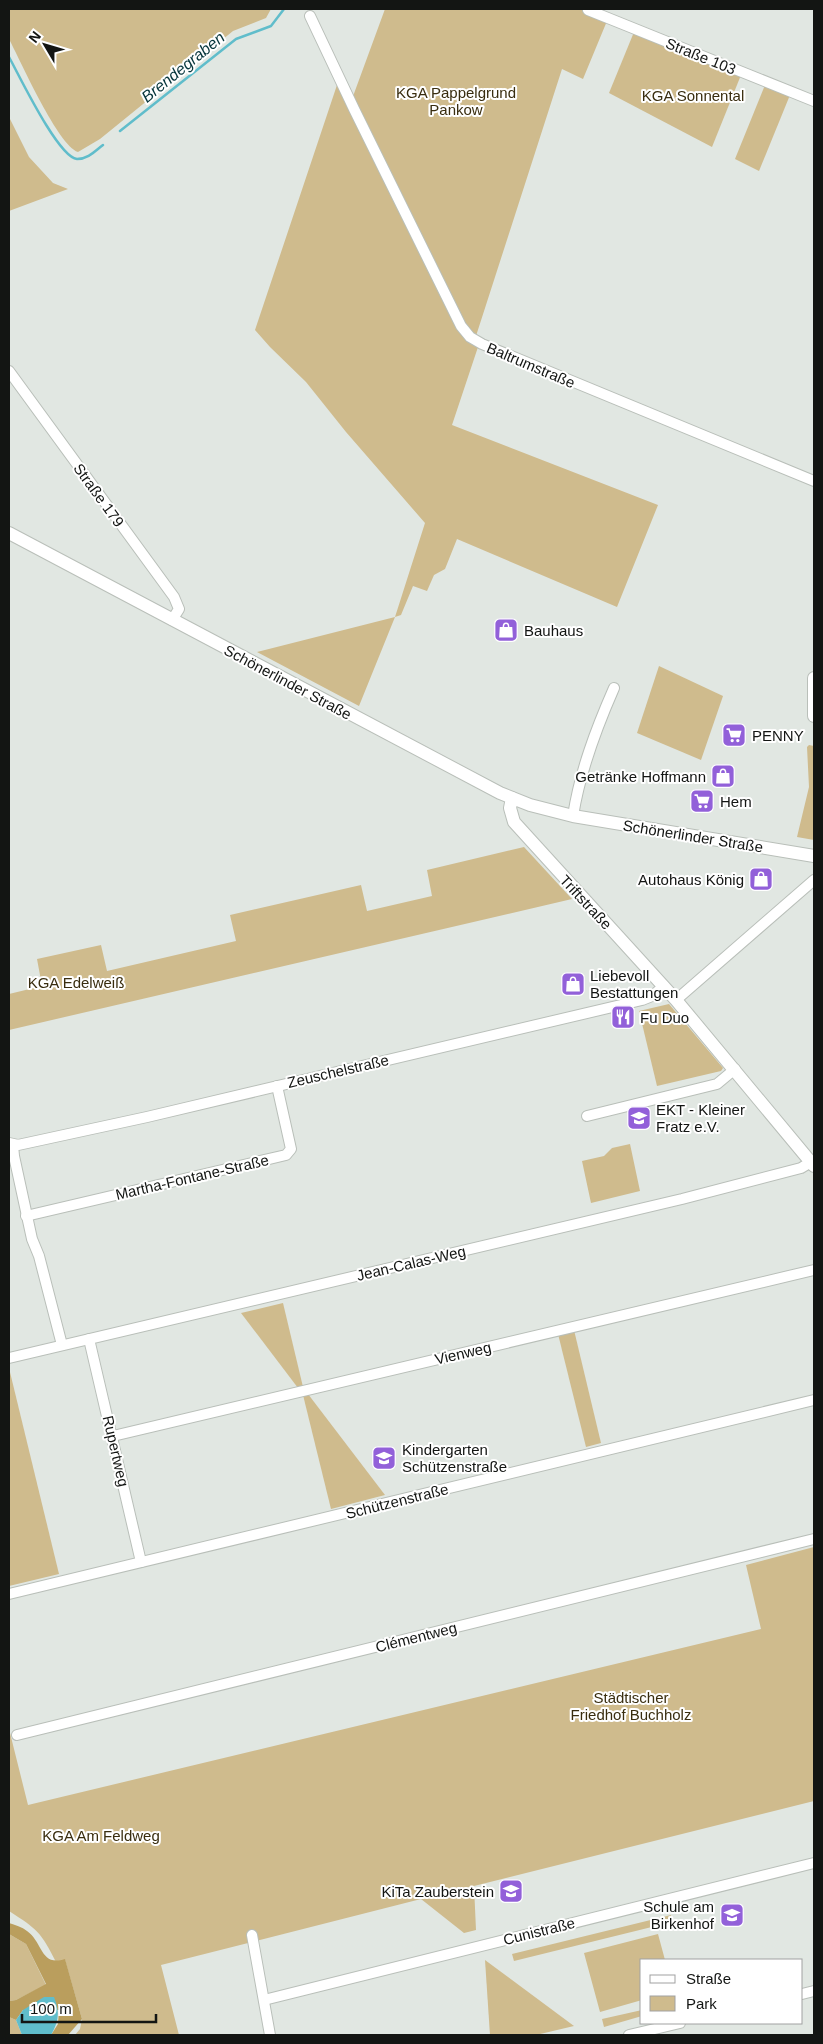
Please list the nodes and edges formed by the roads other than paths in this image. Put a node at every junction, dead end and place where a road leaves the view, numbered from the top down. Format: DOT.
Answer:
graph roads {
  1 [pos="588,10"];
  2 [pos="310,16"];
  3 [pos="814,101"];
  4 [pos="9,372"];
  5 [pos="814,481"];
  6 [pos="9,534"];
  7 [pos="172,620"];
  8 [pos="814,678"];
  9 [pos="614,688"];
  10 [pos="814,716"];
  11 [pos="512,798"];
  12 [pos="573,816"];
  13 [pos="814,856"];
  14 [pos="814,880"];
  15 [pos="664,986"];
  16 [pos="676,1000"];
  17 [pos="735,1069"];
  18 [pos="276,1086"];
  19 [pos="587,1116"];
  20 [pos="11,1144"];
  21 [pos="813,1164"];
  22 [pos="26,1216"];
  23 [pos="814,1270"];
  24 [pos="89,1339"];
  25 [pos="62,1345"];
  26 [pos="9,1358"];
  27 [pos="814,1400"];
  28 [pos="113,1436"];
  29 [pos="814,1539"];
  30 [pos="141,1562"];
  31 [pos="9,1594"];
  32 [pos="17,1736"];
  33 [pos="814,1863"];
  34 [pos="252,1935"];
  35 [pos="264,2000"];
  36 [pos="676,2024"];
  37 [pos="270,2035"];
  38 [pos="629,2035"];
  1 -- 3 [label="street, Straße 103"];
  2 -- 5 [label="street, Baltrumstraße"];
  4 -- 7 [label="street, Straße 179"];
  6 -- 7 [label="main road, Schönerlinder Straße"];
  7 -- 11 [label="main road, Schönerlinder Straße"];
  8 -- 10 [label="main road"];
  9 -- 12 [label="street"];
  11 -- 12 [label="main road, Schönerlinder Straße"];
  11 -- 15 [label="main road, Triftstraße"];
  12 -- 13 [label="main road, Schönerlinder Straße"];
  14 -- 16 [label="street"];
  15 -- 16 [label="main road, Triftstraße"];
  15 -- 18 [label="street, Zeuschelstraße"];
  16 -- 17 [label="main road, Triftstraße"];
  17 -- 19 [label="street"];
  17 -- 21 [label="main road, Triftstraße"];
  18 -- 20 [label="street, Zeuschelstraße"];
  18 -- 22 [label="street, Martha-Fontane-Straße"];
  20 -- 22 [label="street"];
  21 -- 24 [label="street, Jean-Calas-Weg"];
  22 -- 25 [label="street"];
  23 -- 28 [label="street, Vienweg"];
  24 -- 25 [label="street, Jean-Calas-Weg"];
  24 -- 28 [label="street, Rupertweg"];
  25 -- 26 [label="street, Jean-Calas-Weg"];
  27 -- 30 [label="street, Schützenstraße"];
  28 -- 30 [label="street, Rupertweg"];
  29 -- 32 [label="street, Clémentweg"];
  30 -- 31 [label="street, Schützenstraße"];
  33 -- 35 [label="street, Cunistraße"];
  34 -- 35 [label="street"];
  35 -- 37 [label="street"];
  36 -- 38 [label="street"];
}
